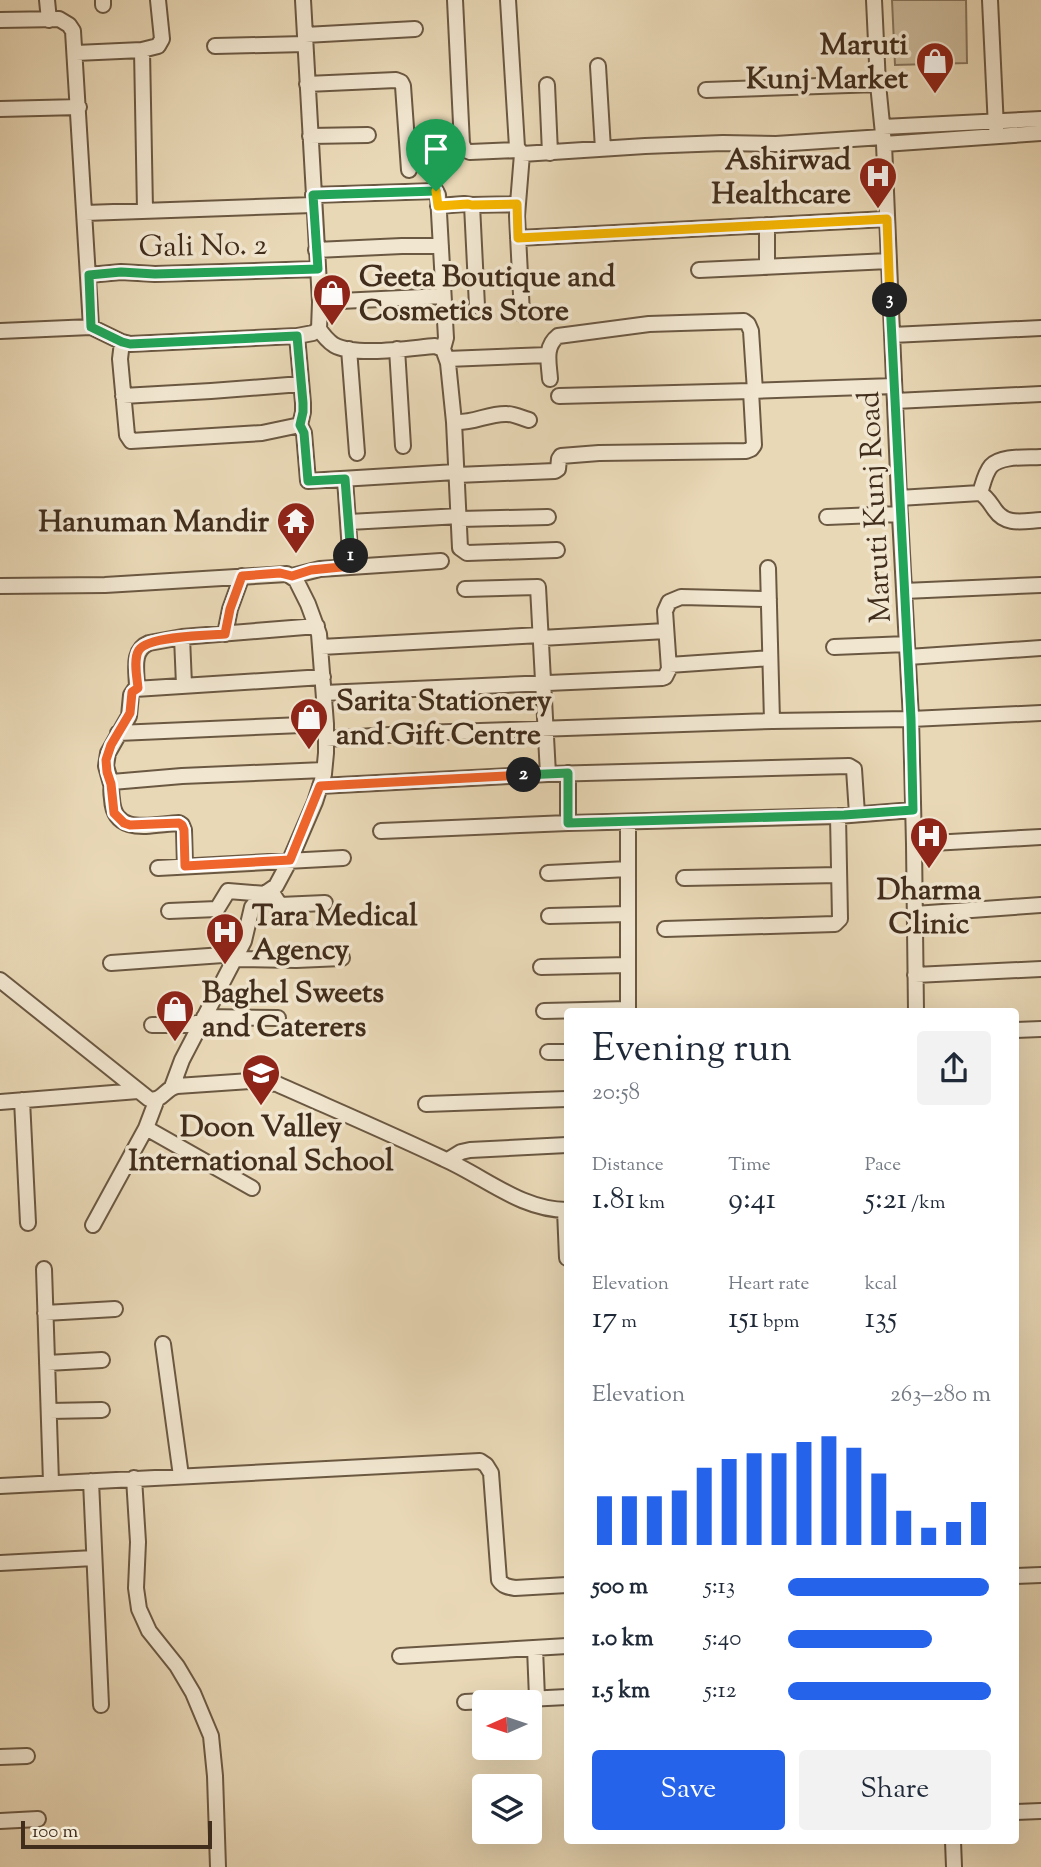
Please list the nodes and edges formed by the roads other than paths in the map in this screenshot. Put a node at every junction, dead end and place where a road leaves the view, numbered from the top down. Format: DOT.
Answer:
graph roads {
  1 [pos="47,0"];
  2 [pos="158,0"];
  3 [pos="303,0"];
  4 [pos="454,0"];
  5 [pos="508,0"];
  6 [pos="874,0"];
  7 [pos="990,0"];
  8 [pos="0,20"];
  9 [pos="49,20"];
  10 [pos="415,29"];
  11 [pos="305,39"];
  12 [pos="215,46"];
  13 [pos="142,50"];
  14 [pos="76,53"];
  15 [pos="598,66"];
  16 [pos="307,84"];
  17 [pos="878,84"];
  18 [pos="547,85"];
  19 [pos="706,90"];
  20 [pos="79,107"];
  21 [pos="0,109"];
  22 [pos="1041,119"];
  23 [pos="996,129"];
  24 [pos="1041,133"];
  25 [pos="368,135"];
  26 [pos="310,136"];
  27 [pos="883,136"];
  28 [pos="603,149"];
  29 [pos="520,152"];
  30 [pos="550,153"];
  31 [pos="409,170"];
  32 [pos="313,200"];
  33 [pos="517,204"];
  34 [pos="472,205"];
  35 [pos="438,206"];
  36 [pos="145,210"];
  37 [pos="85,213"];
  38 [pos="887,219"];
  39 [pos="766,225"];
  40 [pos="518,238"];
  41 [pos="440,246"];
  42 [pos="316,250"];
  43 [pos="889,261"];
  44 [pos="767,267"];
  45 [pos="318,269"];
  46 [pos="699,270"];
  47 [pos="89,275"];
  48 [pos="443,296"];
  49 [pos="320,302"];
  50 [pos="477,306"];
  51 [pos="523,314"];
  52 [pos="91,327"];
  53 [pos="1041,328"];
  54 [pos="319,329"];
  55 [pos="0,331"];
  56 [pos="892,335"];
  57 [pos="297,336"];
  58 [pos="122,342"];
  59 [pos="349,349"];
  60 [pos="397,349"];
  61 [pos="445,354"];
  62 [pos="548,355"];
  63 [pos="550,379"];
  64 [pos="301,384"];
  65 [pos="894,386"];
  66 [pos="753,391"];
  67 [pos="1041,394"];
  68 [pos="123,396"];
  69 [pos="559,396"];
  70 [pos="895,401"];
  71 [pos="529,420"];
  72 [pos="454,422"];
  73 [pos="300,425"];
  74 [pos="403,446"];
  75 [pos="357,453"];
  76 [pos="1041,457"];
  77 [pos="456,473"];
  78 [pos="345,479"];
  79 [pos="980,493"];
  80 [pos="899,498"];
  81 [pos="900,514"];
  82 [pos="548,516"];
  83 [pos="460,517"];
  84 [pos="827,517"];
  85 [pos="1041,520"];
  86 [pos="349,522"];
  87 [pos="557,550"];
  88 [pos="441,561"];
  89 [pos="351,566"];
  90 [pos="768,568"];
  91 [pos="242,576"];
  92 [pos="292,576"];
  93 [pos="1041,585"];
  94 [pos="0,586"];
  95 [pos="466,589"];
  96 [pos="904,591"];
  97 [pos="769,598"];
  98 [pos="317,626"];
  99 [pos="666,631"];
  100 [pos="225,634"];
  101 [pos="541,636"];
  102 [pos="182,637"];
  103 [pos="321,647"];
  104 [pos="834,647"];
  105 [pos="1041,648"];
  106 [pos="907,651"];
  107 [pos="771,658"];
  108 [pos="668,664"];
  109 [pos="323,677"];
  110 [pos="543,683"];
  111 [pos="184,685"];
  112 [pos="138,688"];
  113 [pos="324,693"];
  114 [pos="1041,713"];
  115 [pos="911,719"];
  116 [pos="772,721"];
  117 [pos="545,730"];
  118 [pos="326,732"];
  119 [pos="118,733"];
  120 [pos="324,770"];
  121 [pos="568,773"];
  122 [pos="548,774"];
  123 [pos="111,784"];
  124 [pos="320,786"];
  125 [pos="913,810"];
  126 [pos="857,814"];
  127 [pos="838,816"];
  128 [pos="628,822"];
  129 [pos="568,823"];
  130 [pos="381,831"];
  131 [pos="1041,836"];
  132 [pos="914,844"];
  133 [pos="343,858"];
  134 [pos="290,860"];
  135 [pos="185,866"];
  136 [pos="159,868"];
  137 [pos="628,869"];
  138 [pos="548,873"];
  139 [pos="839,875"];
  140 [pos="684,878"];
  141 [pos="268,892"];
  142 [pos="325,903"];
  143 [pos="1041,905"];
  144 [pos="169,911"];
  145 [pos="628,914"];
  146 [pos="915,914"];
  147 [pos="549,916"];
  148 [pos="665,929"];
  149 [pos="342,958"];
  150 [pos="234,959"];
  151 [pos="111,963"];
  152 [pos="628,965"];
  153 [pos="541,967"];
  154 [pos="1041,969"];
  155 [pos="915,975"];
  156 [pos="0,980"];
  157 [pos="628,1008"];
  158 [pos="915,1008"];
  159 [pos="544,1011"];
  160 [pos="564,1011"];
  161 [pos="278,1018"];
  162 [pos="203,1020"];
  163 [pos="152,1025"];
  164 [pos="1041,1029"];
  165 [pos="1019,1030"];
  166 [pos="548,1052"];
  167 [pos="564,1052"];
  168 [pos="172,1087"];
  169 [pos="138,1091"];
  170 [pos="157,1099"];
  171 [pos="564,1099"];
  172 [pos="22,1100"];
  173 [pos="0,1102"];
  174 [pos="426,1104"];
  175 [pos="146,1128"];
  176 [pos="564,1145"];
  177 [pos="448,1160"];
  178 [pos="251,1188"];
  179 [pos="564,1210"];
  180 [pos="28,1223"];
  181 [pos="93,1224"];
  182 [pos="44,1269"];
  183 [pos="115,1309"];
  184 [pos="46,1312"];
  185 [pos="163,1344"];
  186 [pos="103,1360"];
  187 [pos="47,1363"];
  188 [pos="102,1410"];
  189 [pos="48,1411"];
  190 [pos="181,1476"];
  191 [pos="134,1478"];
  192 [pos="91,1480"];
  193 [pos="51,1482"];
  194 [pos="0,1486"];
  195 [pos="94,1558"];
  196 [pos="0,1563"];
  197 [pos="1041,1575"];
  198 [pos="1019,1576"];
  199 [pos="564,1585"];
  200 [pos="564,1646"];
  201 [pos="535,1648"];
  202 [pos="400,1656"];
  203 [pos="537,1690"];
  204 [pos="564,1697"];
  205 [pos="542,1698"];
  206 [pos="466,1702"];
  207 [pos="472,1702"];
  208 [pos="101,1705"];
  209 [pos="26,1756"];
  210 [pos="0,1757"];
  211 [pos="1041,1811"];
  212 [pos="1019,1812"];
  213 [pos="38,1819"];
  214 [pos="0,1821"];
  215 [pos="953,1844"];
  216 [pos="218,1867"];
  217 [pos="954,1867"];
  1 -- 9 [label="street"];
  2 -- 13 [label="street"];
  3 -- 11 [label="street"];
  4 -- 29 [label="street"];
  5 -- 29 [label="street"];
  6 -- 17 [label="street, Maruti Kunj Road"];
  7 -- 23 [label="street"];
  8 -- 9 [label="street"];
  9 -- 14 [label="street"];
  10 -- 11 [label="street"];
  11 -- 12 [label="street"];
  11 -- 16 [label="street"];
  13 -- 14 [label="street"];
  13 -- 36 [label="street"];
  14 -- 20 [label="street"];
  15 -- 28 [label="street"];
  16 -- 26 [label="street"];
  16 -- 31 [label="street"];
  17 -- 19 [label="street"];
  17 -- 27 [label="street, Maruti Kunj Road"];
  18 -- 30 [label="street"];
  20 -- 21 [label="street"];
  20 -- 37 [label="street"];
  22 -- 23 [label="street"];
  23 -- 24 [label="street"];
  23 -- 27 [label="street"];
  25 -- 26 [label="street"];
  26 -- 32 [label="street"];
  27 -- 28 [label="street"];
  27 -- 38 [label="street, Maruti Kunj Road"];
  28 -- 30 [label="street"];
  29 -- 30 [label="street"];
  29 -- 33 [label="street"];
  32 -- 35 [label="street"];
  32 -- 36 [label="street"];
  32 -- 42 [label="street"];
  33 -- 34 [label="street"];
  33 -- 40 [label="street"];
  34 -- 35 [label="street"];
  34 -- 50 [label="street"];
  35 -- 41 [label="street"];
  36 -- 37 [label="street"];
  37 -- 47 [label="street"];
  38 -- 39 [label="street"];
  38 -- 43 [label="street, Maruti Kunj Road"];
  39 -- 40 [label="street"];
  39 -- 44 [label="street"];
  40 -- 51 [label="street"];
  41 -- 42 [label="street"];
  41 -- 48 [label="street"];
  42 -- 45 [label="street"];
  43 -- 44 [label="street"];
  43 -- 56 [label="street, Maruti Kunj Road"];
  44 -- 46 [label="street"];
  45 -- 47 [label="street, Gali No. 2"];
  45 -- 49 [label="street"];
  47 -- 52 [label="street"];
  48 -- 49 [label="street"];
  48 -- 61 [label="street"];
  49 -- 54 [label="street"];
  52 -- 55 [label="street"];
  52 -- 58 [label="street"];
  53 -- 56 [label="street"];
  54 -- 57 [label="street"];
  54 -- 59 [label="street"];
  56 -- 65 [label="street, Maruti Kunj Road"];
  57 -- 58 [label="street"];
  57 -- 64 [label="street"];
  58 -- 68 [label="street"];
  59 -- 60 [label="street"];
  59 -- 75 [label="street"];
  60 -- 61 [label="street"];
  60 -- 74 [label="street"];
  61 -- 62 [label="street"];
  61 -- 72 [label="street"];
  62 -- 63 [label="street"];
  62 -- 66 [label="street"];
  64 -- 68 [label="street"];
  64 -- 73 [label="street"];
  65 -- 66 [label="street"];
  65 -- 70 [label="street, Maruti Kunj Road"];
  66 -- 69 [label="street"];
  66 -- 77 [label="street"];
  67 -- 70 [label="street"];
  68 -- 73 [label="street"];
  70 -- 80 [label="street, Maruti Kunj Road"];
  71 -- 72 [label="street"];
  72 -- 77 [label="street"];
  73 -- 78 [label="street"];
  76 -- 79 [label="street"];
  77 -- 78 [label="street"];
  77 -- 83 [label="street"];
  78 -- 86 [label="street"];
  79 -- 80 [label="street"];
  79 -- 85 [label="street"];
  80 -- 81 [label="street, Maruti Kunj Road"];
  81 -- 84 [label="street"];
  81 -- 96 [label="street, Maruti Kunj Road"];
  82 -- 83 [label="street"];
  83 -- 86 [label="street"];
  83 -- 87 [label="street"];
  86 -- 89 [label="street"];
  88 -- 89 [label="street"];
  89 -- 92 [label="street"];
  90 -- 97 [label="street"];
  91 -- 92 [label="street"];
  91 -- 94 [label="street"];
  91 -- 100 [label="street"];
  92 -- 98 [label="street"];
  93 -- 96 [label="street"];
  95 -- 101 [label="street"];
  96 -- 106 [label="street, Maruti Kunj Road"];
  97 -- 99 [label="street"];
  97 -- 107 [label="street"];
  98 -- 100 [label="street"];
  98 -- 103 [label="street"];
  99 -- 101 [label="street"];
  99 -- 108 [label="street"];
  100 -- 102 [label="street"];
  101 -- 103 [label="street"];
  101 -- 110 [label="street"];
  102 -- 111 [label="street"];
  102 -- 112 [label="street"];
  103 -- 109 [label="street"];
  104 -- 106 [label="street"];
  105 -- 106 [label="street"];
  106 -- 115 [label="street, Maruti Kunj Road"];
  107 -- 108 [label="street"];
  107 -- 116 [label="street"];
  108 -- 110 [label="street"];
  109 -- 111 [label="street"];
  109 -- 113 [label="street"];
  110 -- 113 [label="street"];
  110 -- 117 [label="street"];
  111 -- 112 [label="street"];
  112 -- 119 [label="street"];
  113 -- 118 [label="street"];
  114 -- 115 [label="street"];
  115 -- 116 [label="street"];
  115 -- 125 [label="street, Maruti Kunj Road"];
  116 -- 117 [label="street"];
  117 -- 118 [label="street"];
  117 -- 122 [label="street"];
  118 -- 119 [label="street"];
  118 -- 120 [label="street"];
  119 -- 123 [label="street"];
  120 -- 123 [label="street"];
  120 -- 124 [label="street"];
  121 -- 122 [label="street"];
  121 -- 126 [label="street"];
  121 -- 129 [label="street"];
  122 -- 124 [label="street"];
  123 -- 135 [label="street"];
  124 -- 134 [label="street"];
  125 -- 126 [label="street"];
  125 -- 132 [label="street, Maruti Kunj Road"];
  126 -- 127 [label="street"];
  127 -- 128 [label="street"];
  127 -- 139 [label="street"];
  128 -- 129 [label="street"];
  128 -- 137 [label="street"];
  129 -- 130 [label="street"];
  131 -- 132 [label="street"];
  132 -- 146 [label="street, Maruti Kunj Road"];
  133 -- 134 [label="street"];
  134 -- 135 [label="street"];
  134 -- 141 [label="street"];
  135 -- 136 [label="street"];
  137 -- 138 [label="street"];
  137 -- 145 [label="street"];
  139 -- 140 [label="street"];
  139 -- 148 [label="street"];
  141 -- 142 [label="street"];
  141 -- 144 [label="street"];
  141 -- 150 [label="street"];
  143 -- 146 [label="street"];
  145 -- 147 [label="street"];
  145 -- 152 [label="street"];
  146 -- 155 [label="street, Maruti Kunj Road"];
  149 -- 150 [label="street"];
  150 -- 151 [label="street"];
  150 -- 162 [label="street"];
  152 -- 153 [label="street"];
  152 -- 157 [label="street"];
  154 -- 155 [label="street"];
  155 -- 158 [label="street, Maruti Kunj Road"];
  156 -- 169 [label="street"];
  159 -- 160 [label="street"];
  161 -- 162 [label="street"];
  162 -- 163 [label="street"];
  162 -- 168 [label="street"];
  164 -- 165 [label="street"];
  166 -- 167 [label="street"];
  168 -- 170 [label="street"];
  168 -- 177 [label="street"];
  169 -- 170 [label="street"];
  169 -- 172 [label="street"];
  170 -- 175 [label="street"];
  171 -- 174 [label="street"];
  172 -- 173 [label="street"];
  172 -- 180 [label="street"];
  175 -- 178 [label="street"];
  175 -- 181 [label="street"];
  176 -- 177 [label="street"];
  177 -- 179 [label="street"];
  182 -- 184 [label="street"];
  183 -- 184 [label="street"];
  184 -- 187 [label="street"];
  185 -- 190 [label="street"];
  186 -- 187 [label="street"];
  187 -- 189 [label="street"];
  188 -- 189 [label="street"];
  189 -- 193 [label="street"];
  190 -- 191 [label="street"];
  190 -- 199 [label="street"];
  191 -- 192 [label="street"];
  191 -- 216 [label="street"];
  192 -- 193 [label="street"];
  192 -- 195 [label="street"];
  193 -- 194 [label="street"];
  195 -- 196 [label="street"];
  195 -- 208 [label="street"];
  197 -- 198 [label="street"];
  200 -- 201 [label="street"];
  201 -- 202 [label="street"];
  201 -- 203 [label="street"];
  204 -- 205 [label="street"];
  206 -- 207 [label="street"];
  209 -- 210 [label="street"];
  211 -- 212 [label="street"];
  213 -- 214 [label="street"];
  215 -- 217 [label="street"];
}
